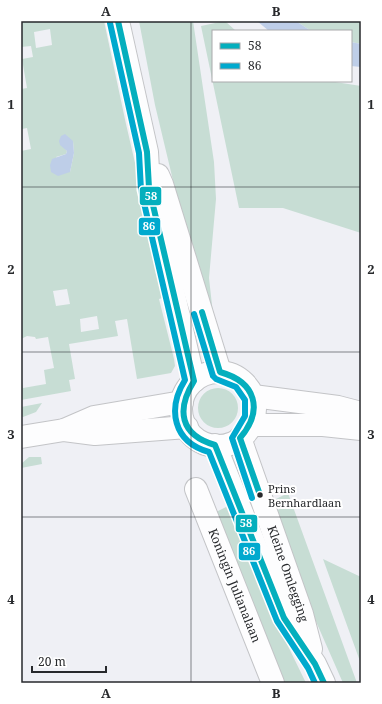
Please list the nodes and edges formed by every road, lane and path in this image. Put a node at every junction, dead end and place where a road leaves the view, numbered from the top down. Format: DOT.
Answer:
graph roads {
  1 [pos="118,21"];
  2 [pos="147,152"];
  3 [pos="220,372"];
  4 [pos="194,381"];
  5 [pos="253,396"];
  6 [pos="182,402"];
  7 [pos="361,413"];
  8 [pos="187,426"];
  9 [pos="361,429"];
  10 [pos="64,430"];
  11 [pos="246,432"];
  12 [pos="21,437"];
  13 [pos="215,445"];
  14 [pos="196,489"];
  15 [pos="320,674"];
  16 [pos="273,683"];
  1 -- 2 [label="street"];
  2 -- 3 [label="street"];
  2 -- 4 [label="street"];
  3 -- 4 [label="street"];
  3 -- 5 [label="street"];
  4 -- 6 [label="street"];
  5 -- 7 [label="street"];
  5 -- 11 [label="street"];
  6 -- 8 [label="street"];
  6 -- 10 [label="street"];
  8 -- 10 [label="street"];
  8 -- 13 [label="street"];
  9 -- 11 [label="street"];
  10 -- 12 [label="street"];
  11 -- 13 [label="street"];
  11 -- 15 [label="street, Kleine Omlegging"];
  13 -- 15 [label="street, Kleine Omlegging"];
  14 -- 16 [label="street, Koningin Julianalaan"];
}
